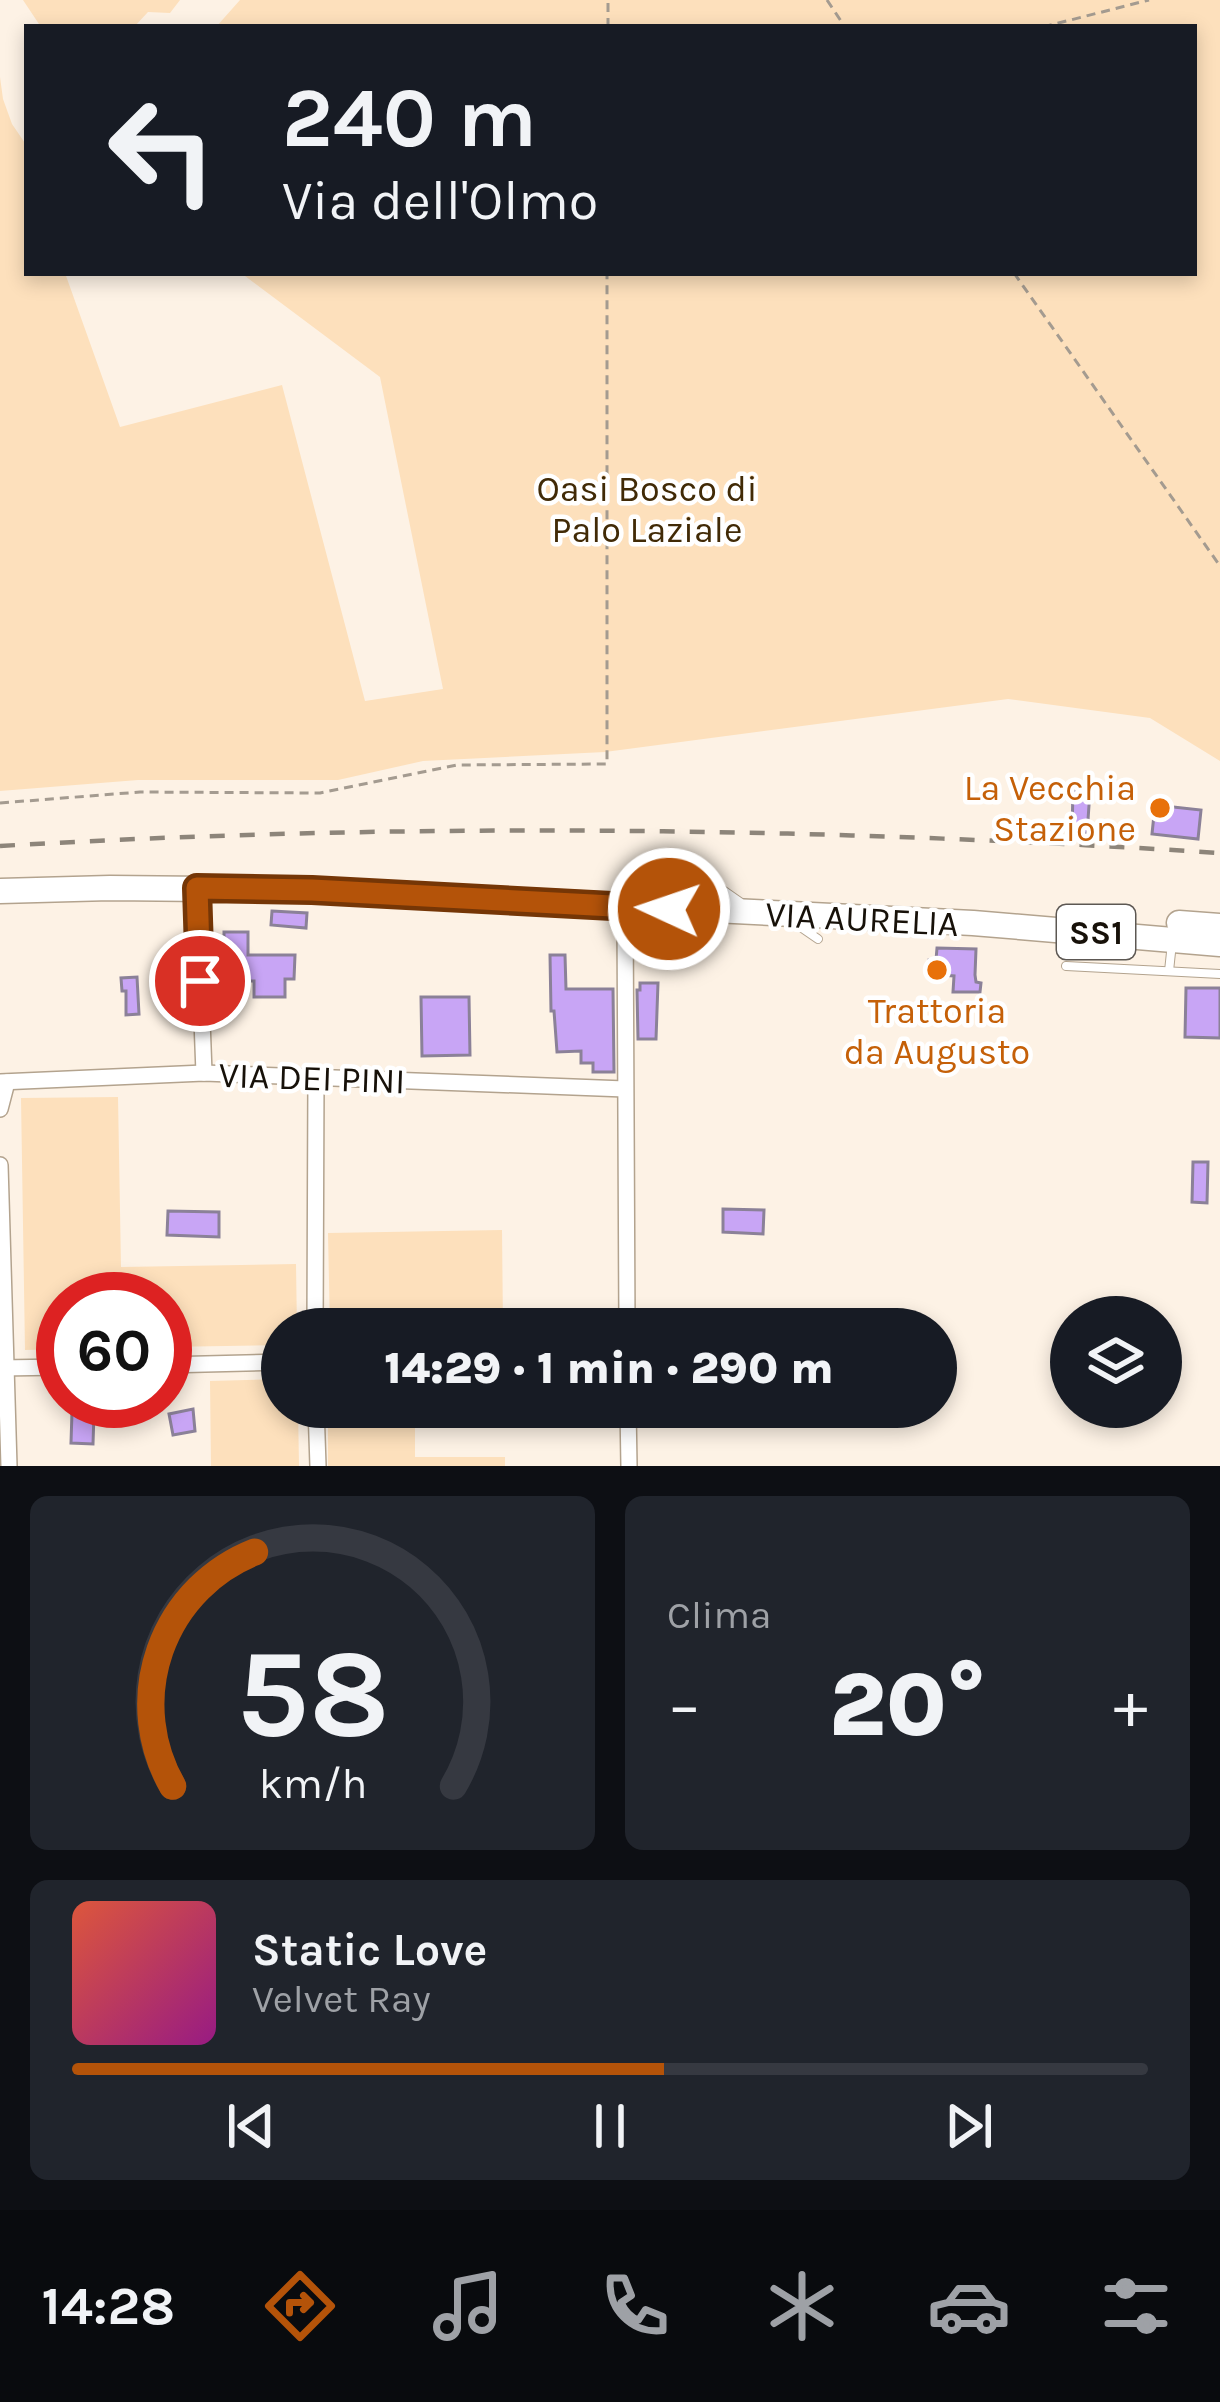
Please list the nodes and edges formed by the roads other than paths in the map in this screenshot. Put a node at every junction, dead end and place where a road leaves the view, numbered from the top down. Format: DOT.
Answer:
graph roads {
  1 [pos="197,888"];
  2 [pos="0,891"];
  3 [pos="626,907"];
  4 [pos="800,915"];
  5 [pos="973,923"];
  6 [pos="1220,926"];
  7 [pos="1172,938"];
  8 [pos="818,939"];
  9 [pos="1220,944"];
  10 [pos="1066,966"];
  11 [pos="1169,971"];
  12 [pos="1219,974"];
  13 [pos="204,1073"];
  14 [pos="316,1076"];
  15 [pos="3,1082"];
  16 [pos="625,1089"];
  17 [pos="0,1109"];
  18 [pos="0,1166"];
  19 [pos="315,1308"];
  20 [pos="627,1308"];
  21 [pos="261,1363"];
  22 [pos="192,1364"];
  23 [pos="36,1367"];
  24 [pos="3,1368"];
  25 [pos="317,1428"];
  26 [pos="628,1428"];
  27 [pos="9,1466"];
  28 [pos="318,1466"];
  29 [pos="629,1466"];
  1 -- 2 [label="main road, VIA AURELIA / SS1"];
  1 -- 3 [label="main road, VIA AURELIA / SS1"];
  1 -- 13 [label="street"];
  3 -- 4 [label="main road, VIA AURELIA / SS1"];
  3 -- 16 [label="street"];
  4 -- 5 [label="main road, VIA AURELIA / SS1"];
  4 -- 8 [label="lane"];
  5 -- 6 [label="main road"];
  5 -- 7 [label="main road, VIA AURELIA / SS1"];
  7 -- 9 [label="main road, VIA AURELIA / SS1"];
  7 -- 11 [label="lane"];
  9 -- 12 [label="lane"];
  10 -- 11 [label="lane"];
  11 -- 12 [label="lane"];
  13 -- 14 [label="street, VIA DEI PINI"];
  13 -- 15 [label="street, VIA DEI PINI"];
  14 -- 16 [label="street, VIA DEI PINI"];
  14 -- 19 [label="street"];
  15 -- 17 [label="street"];
  16 -- 20 [label="street"];
  18 -- 24 [label="street"];
  21 -- 22 [label="street"];
  23 -- 24 [label="street"];
  24 -- 27 [label="street"];
  25 -- 28 [label="street"];
  26 -- 29 [label="street"];
}
